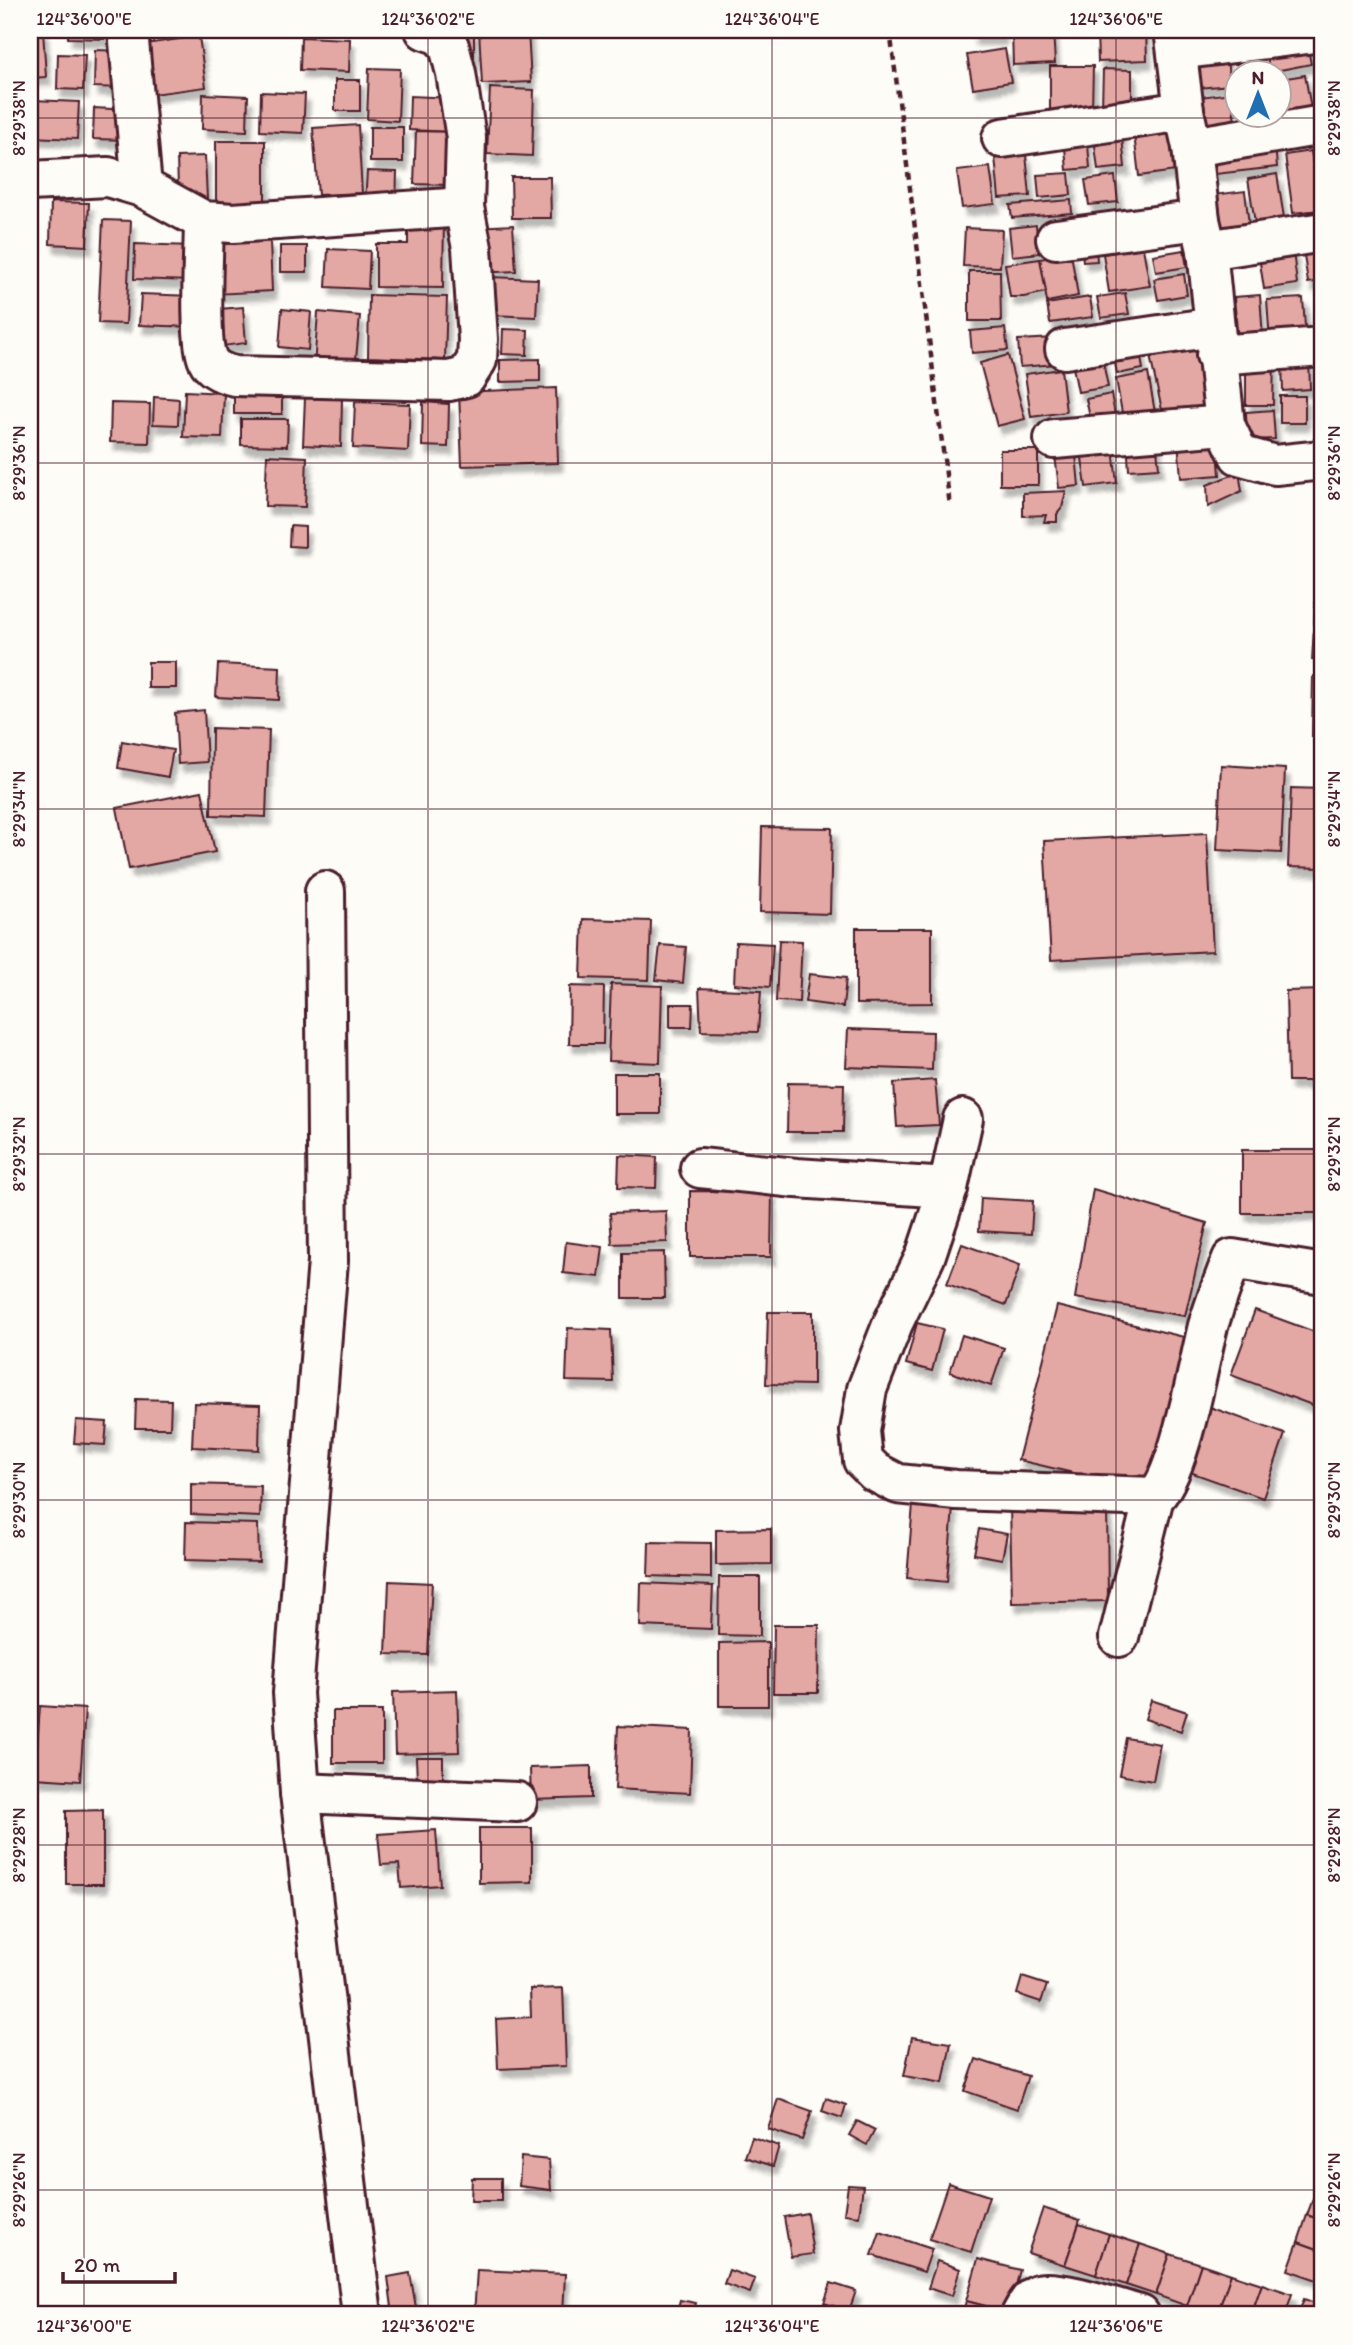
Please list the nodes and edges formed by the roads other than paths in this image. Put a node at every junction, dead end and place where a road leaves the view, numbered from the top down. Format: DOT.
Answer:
graph roads {
  1 [pos="128,30"];
  2 [pos="425,30"];
  3 [pos="1323,32"];
  4 [pos="1175,40"];
  5 [pos="1323,125"];
  6 [pos="1188,129"];
  7 [pos="1002,138"];
  8 [pos="30,181"];
  9 [pos="142,187"];
  10 [pos="464,206"];
  11 [pos="204,221"];
  12 [pos="1323,232"];
  13 [pos="1203,235"];
  14 [pos="1056,239"];
  15 [pos="1215,341"];
  16 [pos="1323,347"];
  17 [pos="1065,349"];
  18 [pos="1224,425"];
  19 [pos="1054,439"];
  20 [pos="1323,460"];
  21 [pos="325,891"];
  22 [pos="963,1119"];
  23 [pos="700,1168"];
  24 [pos="948,1188"];
  25 [pos="1323,1274"];
  26 [pos="1154,1497"];
  27 [pos="1119,1637"];
  28 [pos="300,1793"];
  29 [pos="517,1801"];
  30 [pos="362,2315"];
  31 [pos="1021,2315"];
  32 [pos="1140,2315"];
  1 -- 9 [label="street"];
  2 -- 10 [label="street"];
  3 -- 4 [label="street"];
  4 -- 6 [label="street"];
  5 -- 6 [label="street"];
  6 -- 7 [label="street"];
  6 -- 13 [label="street"];
  8 -- 9 [label="street"];
  9 -- 11 [label="street"];
  10 -- 11 [label="street"];
  10 -- 11 [label="street"];
  12 -- 13 [label="street"];
  13 -- 14 [label="street"];
  13 -- 15 [label="street"];
  15 -- 16 [label="street"];
  15 -- 17 [label="street"];
  15 -- 18 [label="street"];
  18 -- 19 [label="street"];
  18 -- 20 [label="street"];
  21 -- 28 [label="street"];
  22 -- 24 [label="street"];
  23 -- 24 [label="street"];
  24 -- 26 [label="street"];
  25 -- 26 [label="street"];
  26 -- 27 [label="street"];
  28 -- 29 [label="street"];
  28 -- 30 [label="street"];
  31 -- 32 [label="street"];
}
